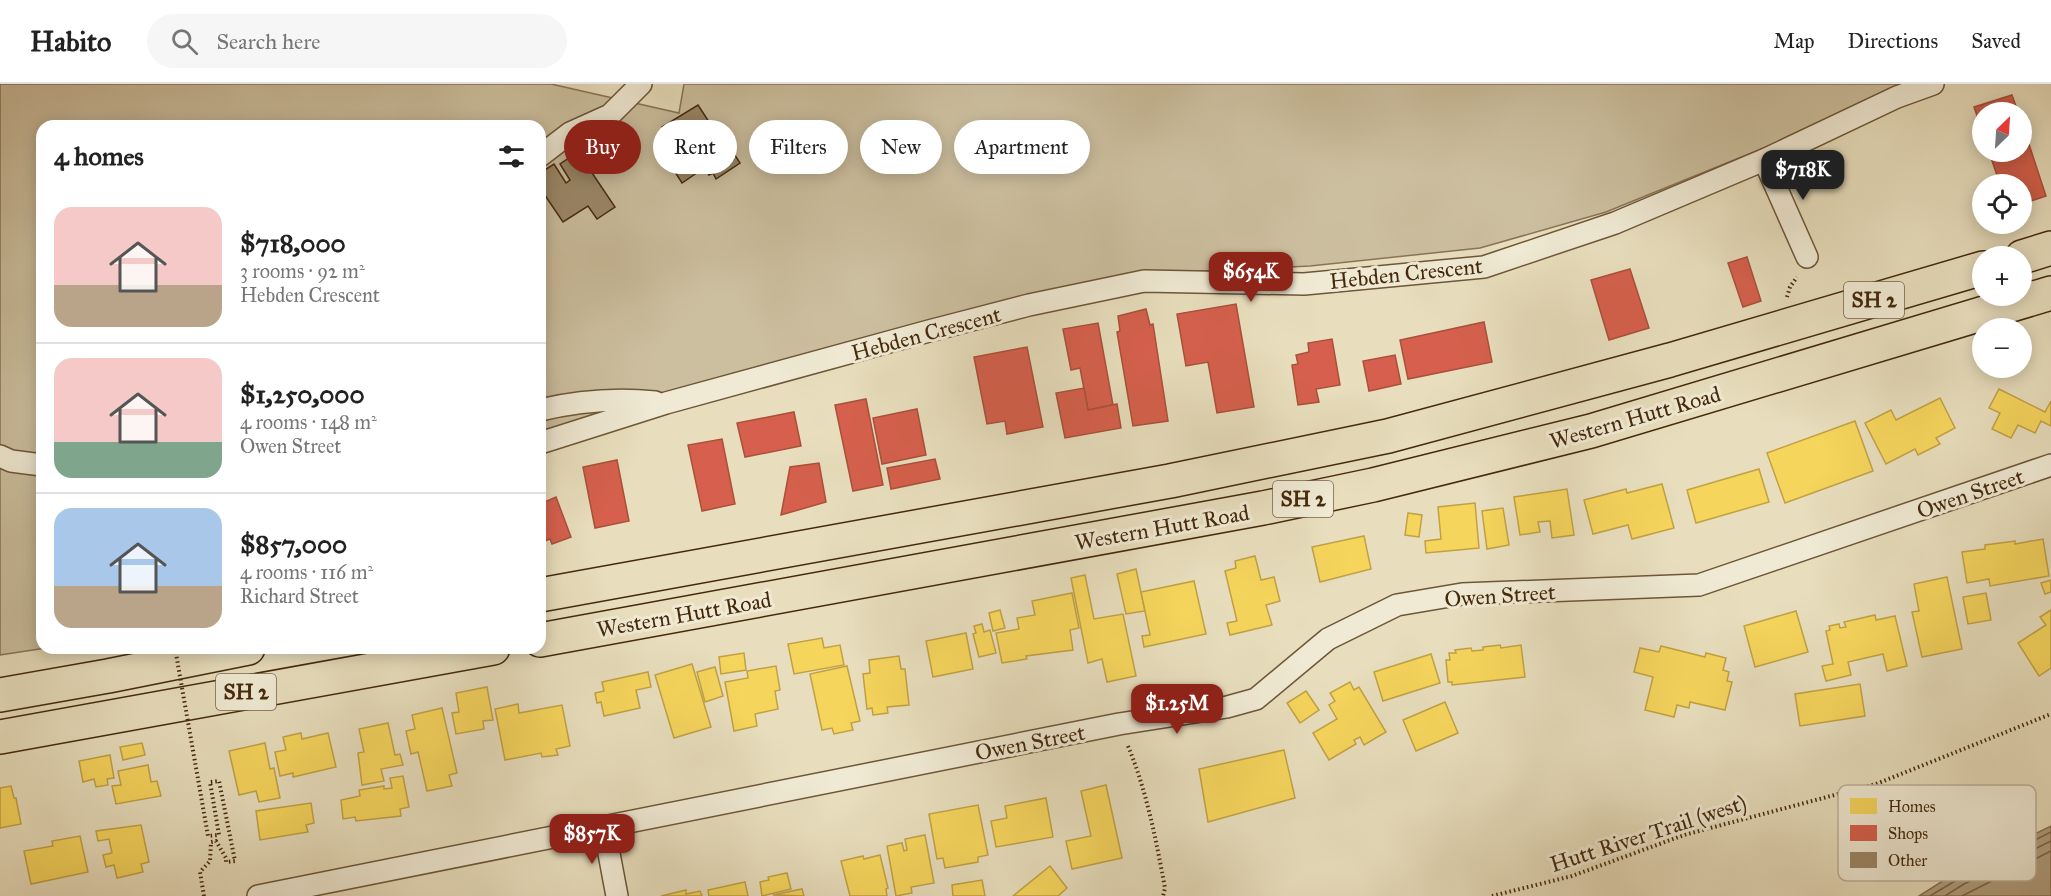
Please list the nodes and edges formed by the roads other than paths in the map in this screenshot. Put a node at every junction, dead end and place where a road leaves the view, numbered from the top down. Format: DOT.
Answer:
graph roads {
  1 [pos="640,84"];
  2 [pos="1933,84"];
  3 [pos="546,151"];
  4 [pos="1764,160"];
  5 [pos="2051,248"];
  6 [pos="2032,254"];
  7 [pos="1807,257"];
  8 [pos="1972,271"];
  9 [pos="2051,293"];
  10 [pos="666,403"];
  11 [pos="546,409"];
  12 [pos="546,441"];
  13 [pos="0,456"];
  14 [pos="36,464"];
  15 [pos="2051,465"];
  16 [pos="546,594"];
  17 [pos="546,639"];
  18 [pos="218,654"];
  19 [pos="460,654"];
  20 [pos="0,695"];
  21 [pos="0,737"];
  22 [pos="604,827"];
  23 [pos="258,896"];
  24 [pos="617,896"];
  1 -- 3 [label="street"];
  2 -- 4 [label="street, Hebden Crescent"];
  4 -- 7 [label="street"];
  4 -- 10 [label="street, Hebden Crescent"];
  5 -- 6 [label="highway"];
  8 -- 16 [label="highway, Western Hutt Road / SH 2"];
  9 -- 17 [label="highway, Western Hutt Road / SH 2"];
  10 -- 11 [label="street"];
  10 -- 12 [label="street, Hebden Crescent"];
  13 -- 14 [label="street"];
  15 -- 22 [label="street, Owen Street"];
  18 -- 20 [label="highway, SH 2"];
  19 -- 21 [label="highway, SH 2"];
  22 -- 23 [label="street, Owen Street"];
  22 -- 24 [label="street"];
}
